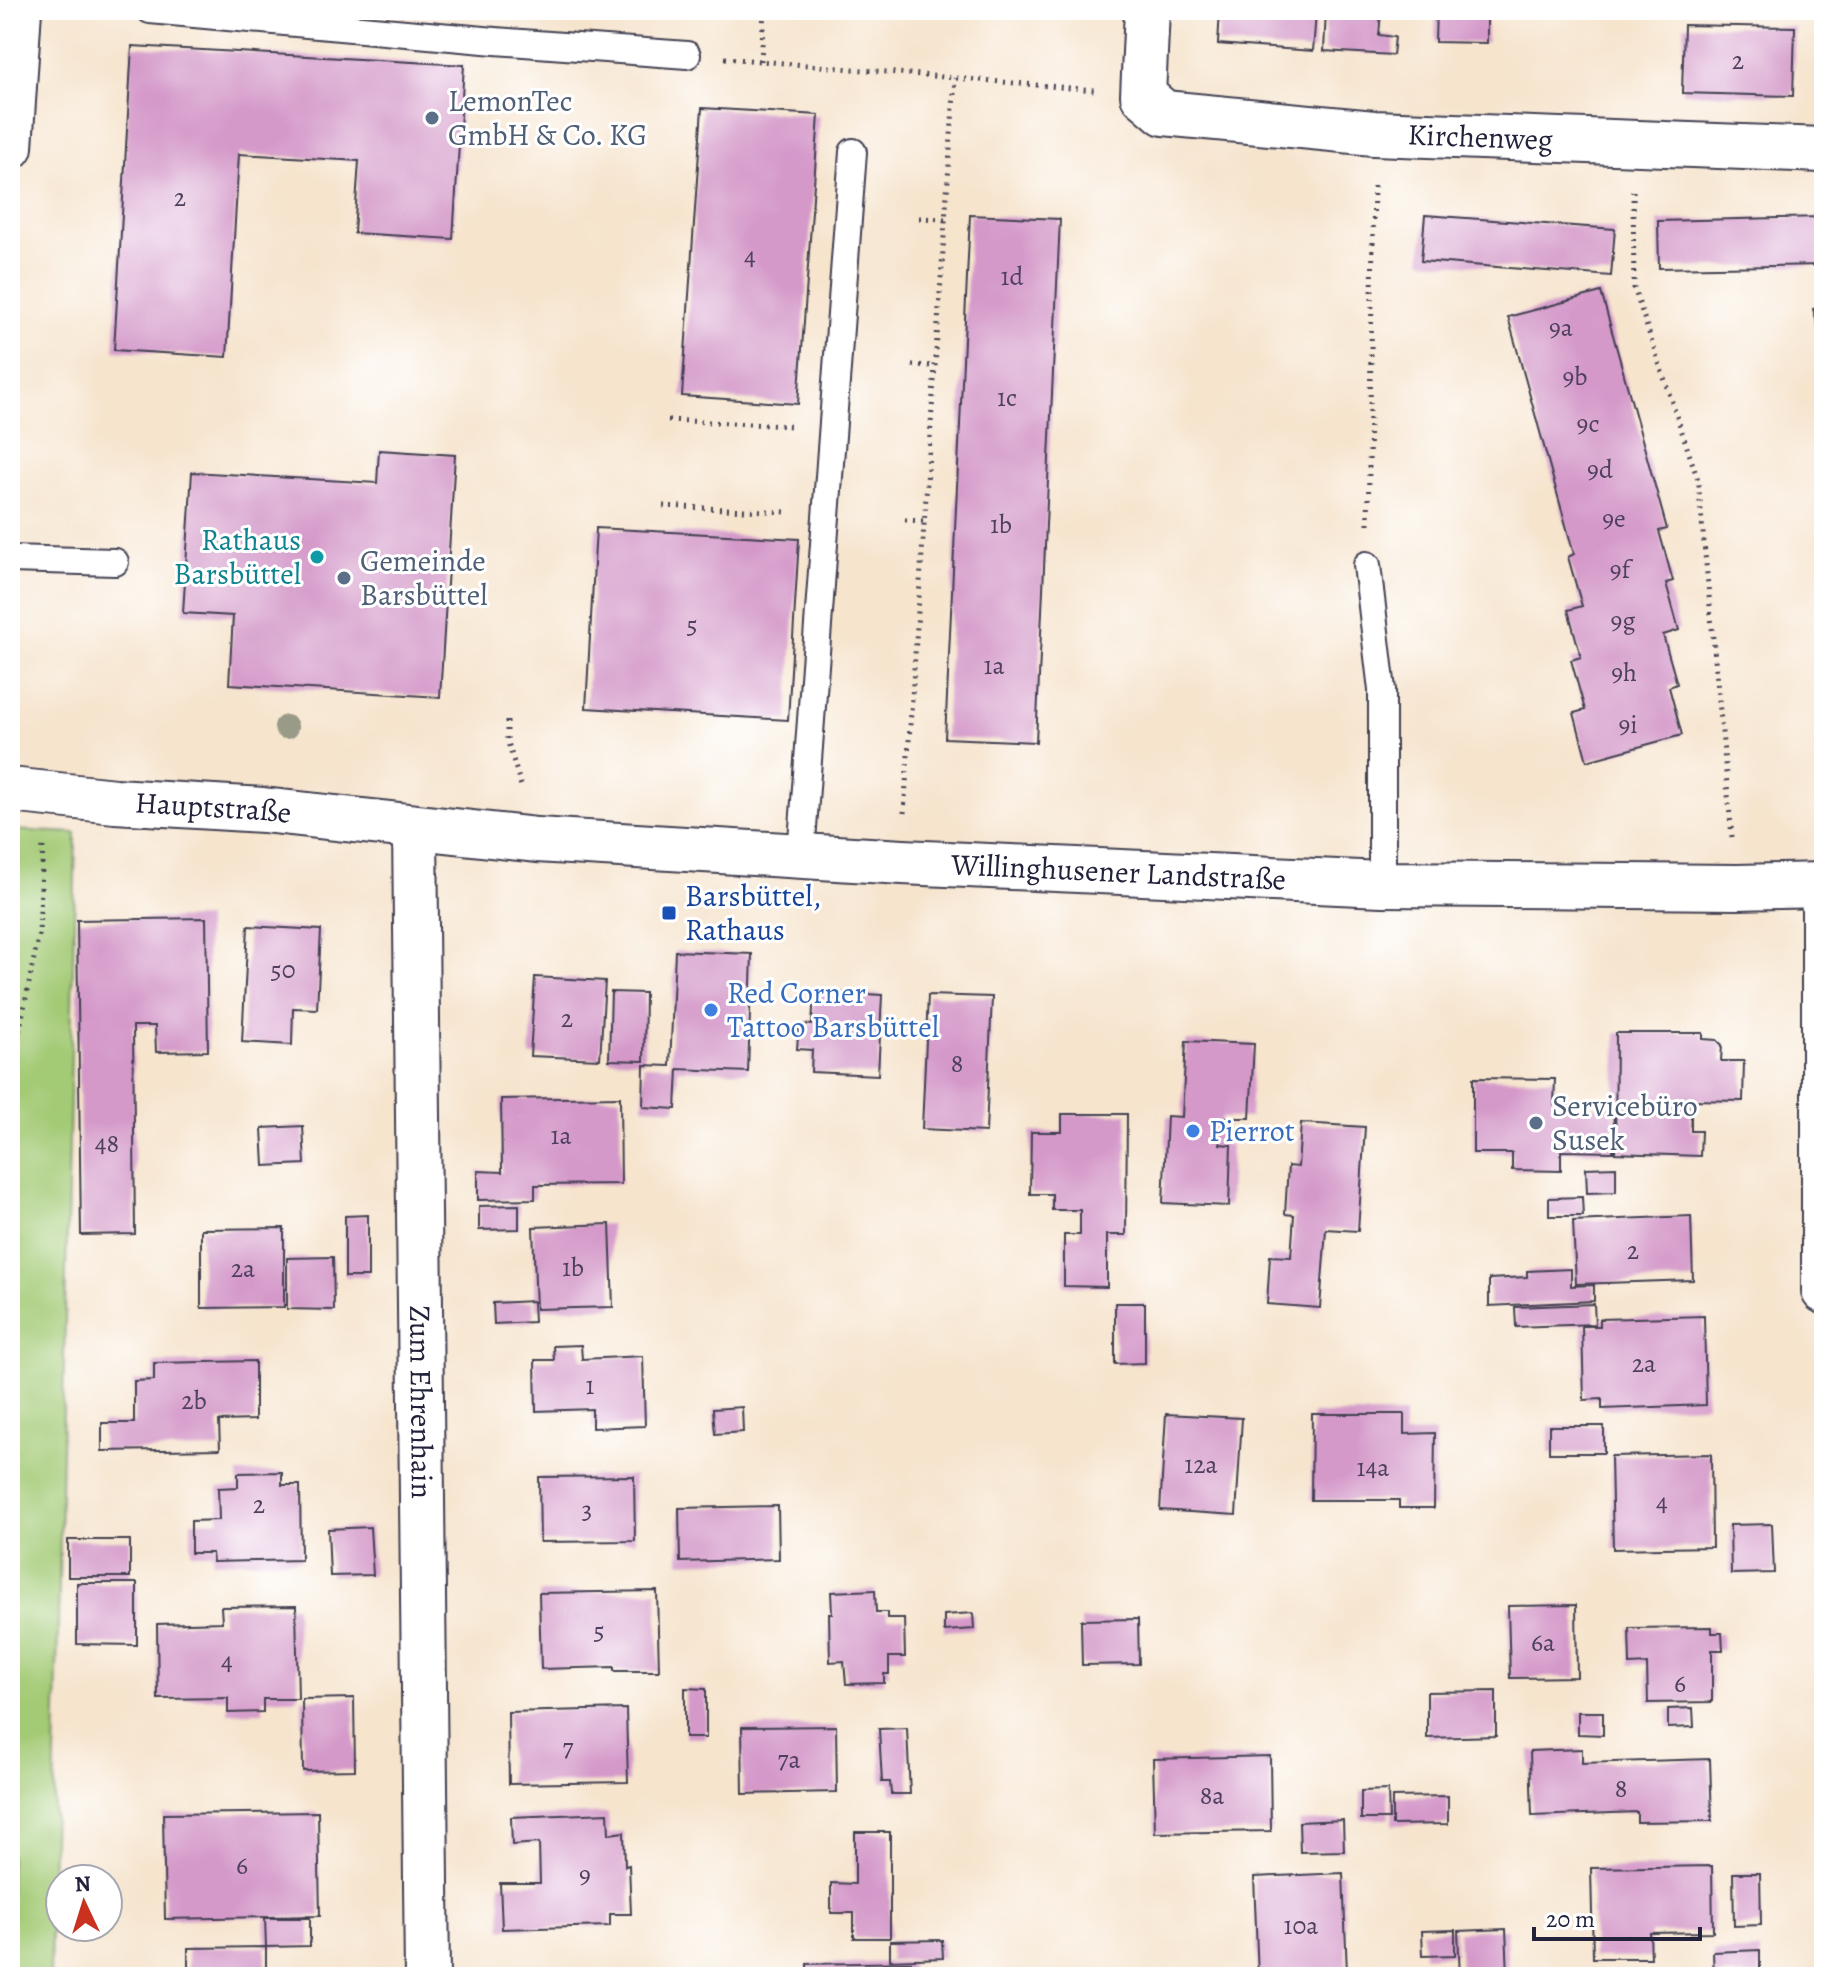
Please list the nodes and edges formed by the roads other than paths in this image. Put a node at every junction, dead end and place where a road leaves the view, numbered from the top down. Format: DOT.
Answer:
graph roads {
  1 [pos="150,10"];
  2 [pos="1147,10"];
  3 [pos="16,26"];
  4 [pos="687,55"];
  5 [pos="10,147"];
  6 [pos="1824,150"];
  7 [pos="853,152"];
  8 [pos="10,559"];
  9 [pos="115,562"];
  10 [pos="1367,565"];
  11 [pos="28,792"];
  12 [pos="415,828"];
  13 [pos="801,855"];
  14 [pos="1382,884"];
  15 [pos="1824,885"];
  16 [pos="1824,1291"];
  17 [pos="427,1977"];
  1 -- 4 [label="lane"];
  2 -- 6 [label="street, Kirchenweg"];
  3 -- 5 [label="street"];
  7 -- 13 [label="lane"];
  8 -- 9 [label="lane"];
  10 -- 14 [label="lane"];
  11 -- 12 [label="street, Hauptstraße"];
  12 -- 13 [label="street, Willinghusener Landstraße"];
  12 -- 17 [label="street, Zum Ehrenhain"];
  13 -- 14 [label="street, Willinghusener Landstraße"];
  14 -- 15 [label="street, Willinghusener Landstraße"];
  15 -- 16 [label="street"];
}
